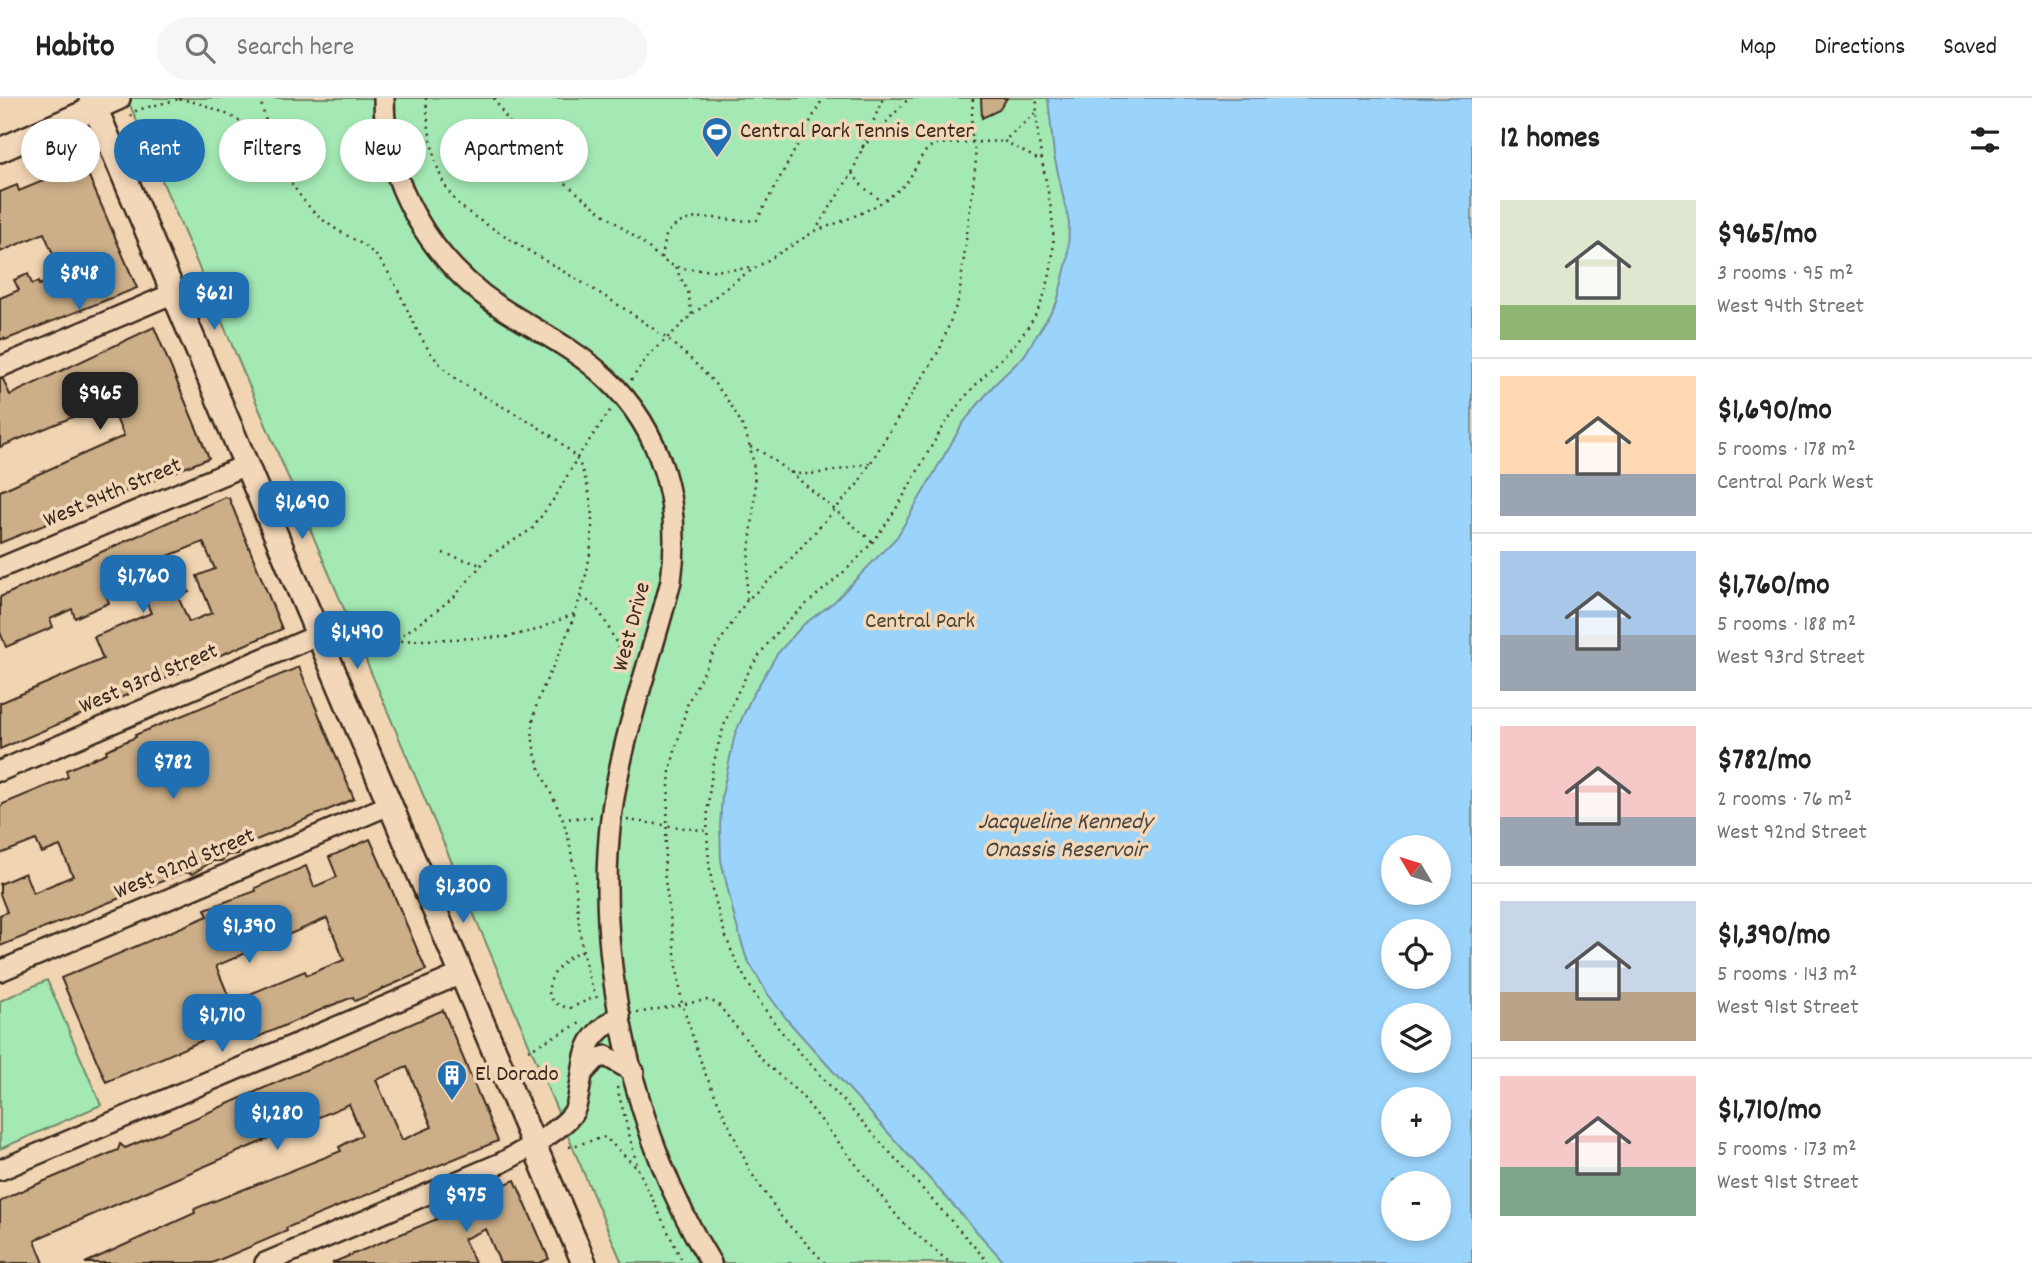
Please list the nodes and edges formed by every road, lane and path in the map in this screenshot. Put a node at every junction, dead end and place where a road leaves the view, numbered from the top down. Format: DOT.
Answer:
graph roads {
  1 [pos="180,98"];
  2 [pos="260,98"];
  3 [pos="384,98"];
  4 [pos="425,98"];
  5 [pos="494,98"];
  6 [pos="823,98"];
  7 [pos="883,98"];
  8 [pos="909,98"];
  9 [pos="973,98"];
  10 [pos="1037,98"];
  11 [pos="93,104"];
  12 [pos="124,107"];
  13 [pos="1036,112"];
  14 [pos="238,119"];
  15 [pos="266,119"];
  16 [pos="1004,141"];
  17 [pos="0,150"];
  18 [pos="860,151"];
  19 [pos="1041,161"];
  20 [pos="852,173"];
  21 [pos="292,182"];
  22 [pos="882,201"];
  23 [pos="815,230"];
  24 [pos="662,258"];
  25 [pos="675,267"];
  26 [pos="757,267"];
  27 [pos="174,293"];
  28 [pos="692,315"];
  29 [pos="665,340"];
  30 [pos="0,367"];
  31 [pos="629,383"];
  32 [pos="616,402"];
  33 [pos="750,447"];
  34 [pos="577,458"];
  35 [pos="872,463"];
  36 [pos="246,465"];
  37 [pos="790,472"];
  38 [pos="835,510"];
  39 [pos="873,542"];
  40 [pos="443,553"];
  41 [pos="481,565"];
  42 [pos="0,568"];
  43 [pos="581,597"];
  44 [pos="747,600"];
  45 [pos="576,613"];
  46 [pos="318,635"];
  47 [pos="394,641"];
  48 [pos="358,653"];
  49 [pos="646,673"];
  50 [pos="0,771"];
  51 [pos="389,805"];
  52 [pos="603,817"];
  53 [pos="562,819"];
  54 [pos="623,820"];
  55 [pos="667,826"];
  56 [pos="707,831"];
  57 [pos="574,866"];
  58 [pos="567,867"];
  59 [pos="582,951"];
  60 [pos="0,971"];
  61 [pos="461,974"];
  62 [pos="682,1004"];
  63 [pos="627,1014"];
  64 [pos="585,1020"];
  65 [pos="528,1050"];
  66 [pos="634,1072"];
  67 [pos="583,1073"];
  68 [pos="615,1078"];
  69 [pos="534,1144"];
  70 [pos="569,1147"];
  71 [pos="638,1169"];
  72 [pos="0,1170"];
  73 [pos="265,1263"];
  74 [pos="584,1263"];
  75 [pos="683,1263"];
  76 [pos="711,1263"];
  77 [pos="825,1263"];
  78 [pos="950,1263"];
  79 [pos="989,1263"];
  1 -- 12 [label="path"];
  1 -- 14 [label="path"];
  2 -- 15 [label="path"];
  3 -- 49 [label="street, West Drive"];
  4 -- 29 [label="path"];
  5 -- 24 [label="path"];
  6 -- 24 [label="path"];
  7 -- 18 [label="path"];
  8 -- 18 [label="path"];
  9 -- 35 [label="path"];
  10 -- 13 [label="path"];
  11 -- 12 [label="main road"];
  11 -- 17 [label="main road"];
  11 -- 27 [label="main road"];
  13 -- 16 [label="path"];
  13 -- 19 [label="path"];
  16 -- 19 [label="path"];
  16 -- 22 [label="path, bridge"];
  18 -- 20 [label="path"];
  19 -- 39 [label="path"];
  20 -- 22 [label="path"];
  20 -- 23 [label="path"];
  21 -- 34 [label="path"];
  22 -- 23 [label="path"];
  23 -- 26 [label="path"];
  24 -- 25 [label="path"];
  25 -- 26 [label="path"];
  25 -- 28 [label="path"];
  26 -- 28 [label="path"];
  27 -- 30 [label="street"];
  27 -- 36 [label="main road"];
  28 -- 29 [label="path"];
  29 -- 31 [label="path"];
  29 -- 33 [label="path"];
  32 -- 34 [label="path"];
  33 -- 37 [label="path"];
  33 -- 44 [label="path"];
  34 -- 41 [label="path"];
  34 -- 43 [label="path"];
  35 -- 37 [label="path"];
  35 -- 38 [label="path"];
  36 -- 42 [label="street, West 94th Street"];
  36 -- 46 [label="main road"];
  37 -- 38 [label="path"];
  38 -- 39 [label="path"];
  38 -- 44 [label="path"];
  39 -- 56 [label="path"];
  40 -- 41 [label="path"];
  41 -- 47 [label="path"];
  43 -- 45 [label="path"];
  43 -- 49 [label="path"];
  44 -- 55 [label="path"];
  45 -- 47 [label="path"];
  45 -- 53 [label="path"];
  46 -- 50 [label="street, West 93rd Street"];
  46 -- 51 [label="main road"];
  47 -- 48 [label="path"];
  49 -- 63 [label="street, West Drive"];
  51 -- 60 [label="street, West 92nd Street"];
  51 -- 61 [label="main road"];
  52 -- 53 [label="path"];
  53 -- 57 [label="path"];
  54 -- 55 [label="path"];
  55 -- 56 [label="path"];
  55 -- 62 [label="path"];
  56 -- 79 [label="path"];
  57 -- 58 [label="path"];
  57 -- 59 [label="path"];
  59 -- 59 [label="path"];
  61 -- 69 [label="main road"];
  61 -- 72 [label="street"];
  62 -- 63 [label="path"];
  62 -- 77 [label="path"];
  62 -- 78 [label="path"];
  63 -- 66 [label="street, West Drive"];
  63 -- 67 [label="street"];
  64 -- 65 [label="path"];
  66 -- 67 [label="street"];
  66 -- 76 [label="street, West Drive"];
  67 -- 69 [label="street"];
  68 -- 71 [label="path"];
  69 -- 73 [label="street"];
  69 -- 74 [label="main road"];
  70 -- 71 [label="path"];
  71 -- 75 [label="path"];
}
